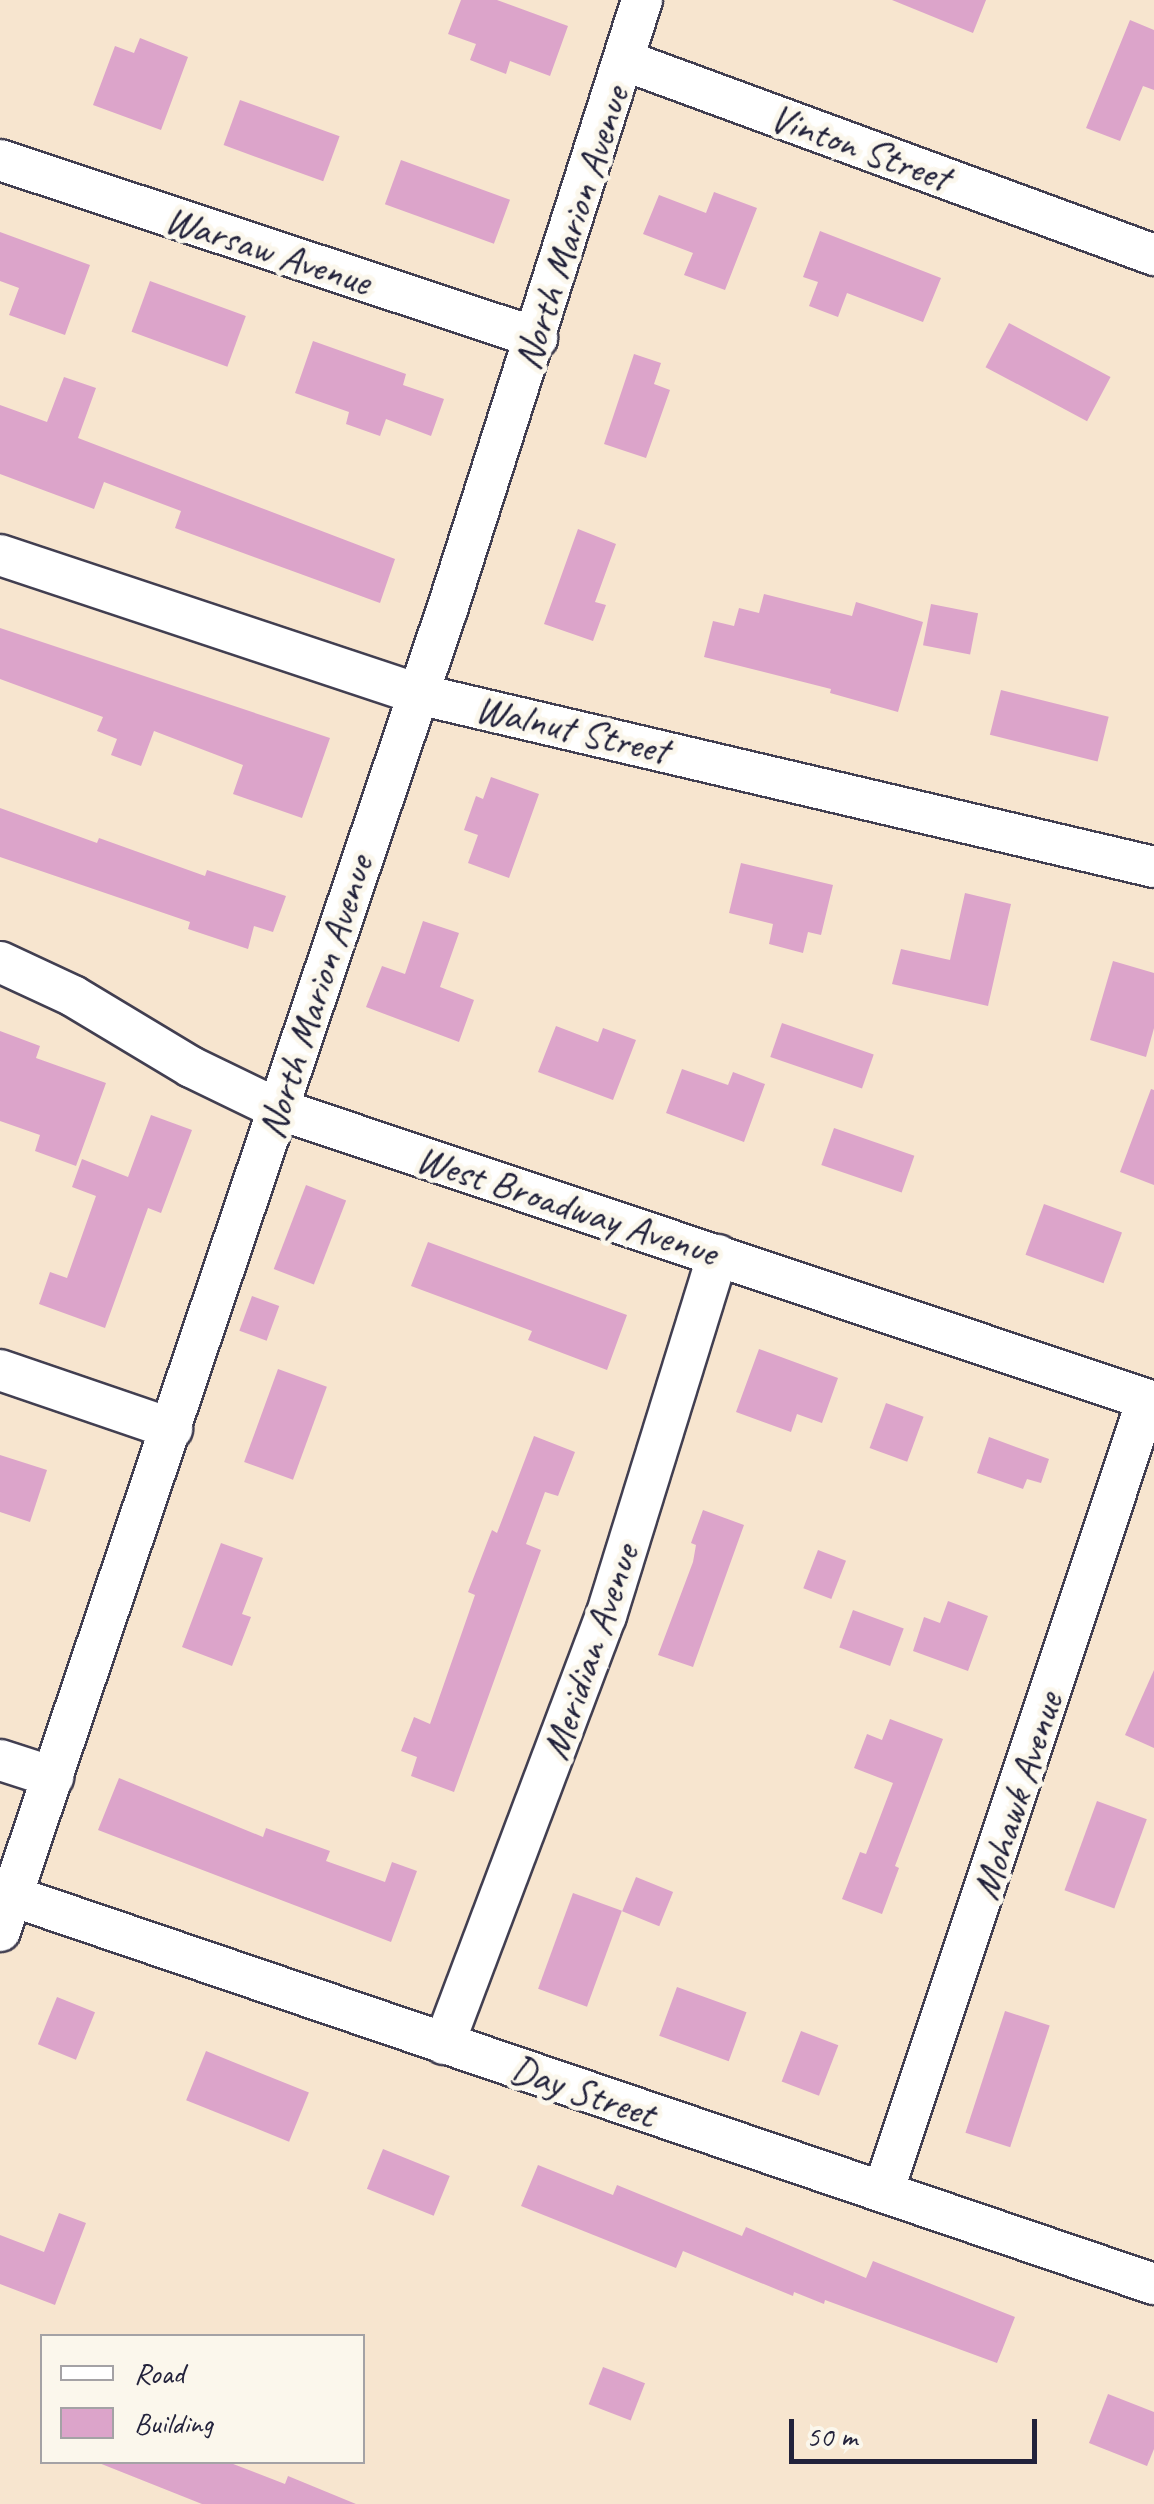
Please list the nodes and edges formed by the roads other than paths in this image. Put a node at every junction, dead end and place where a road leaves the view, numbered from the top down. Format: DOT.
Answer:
graph roads {
  1 [pos="642,0"];
  2 [pos="626,61"];
  3 [pos="0,160"];
  4 [pos="1154,256"];
  5 [pos="537,338"];
  6 [pos="0,555"];
  7 [pos="418,694"];
  8 [pos="1154,866"];
  9 [pos="0,962"];
  10 [pos="278,1108"];
  11 [pos="718,1255"];
  12 [pos="0,1370"];
  13 [pos="1150,1401"];
  14 [pos="172,1429"];
  15 [pos="0,1760"];
  16 [pos="53,1776"];
  17 [pos="6,1914"];
  18 [pos="444,2044"];
  19 [pos="883,2192"];
  20 [pos="1154,2284"];
  1 -- 2 [label="street"];
  2 -- 4 [label="street, Vinton Street"];
  2 -- 5 [label="street, North Marion Avenue"];
  3 -- 5 [label="street, Warsaw Avenue"];
  5 -- 7 [label="street, North Marion Avenue"];
  6 -- 7 [label="street, Walnut Street"];
  7 -- 8 [label="street, Walnut Street"];
  7 -- 10 [label="street, North Marion Avenue"];
  9 -- 10 [label="street, West Broadway Avenue"];
  10 -- 11 [label="street, West Broadway Avenue"];
  10 -- 14 [label="street, North Marion Avenue"];
  11 -- 13 [label="street, West Broadway Avenue"];
  11 -- 18 [label="street, Meridian Avenue"];
  12 -- 14 [label="street"];
  13 -- 19 [label="street, Mohawk Avenue"];
  14 -- 16 [label="street, North Marion Avenue"];
  15 -- 16 [label="street"];
  16 -- 17 [label="street, North Marion Avenue"];
  17 -- 18 [label="street, Day Street"];
  18 -- 19 [label="street, Day Street"];
  19 -- 20 [label="street, Day Street"];
}
